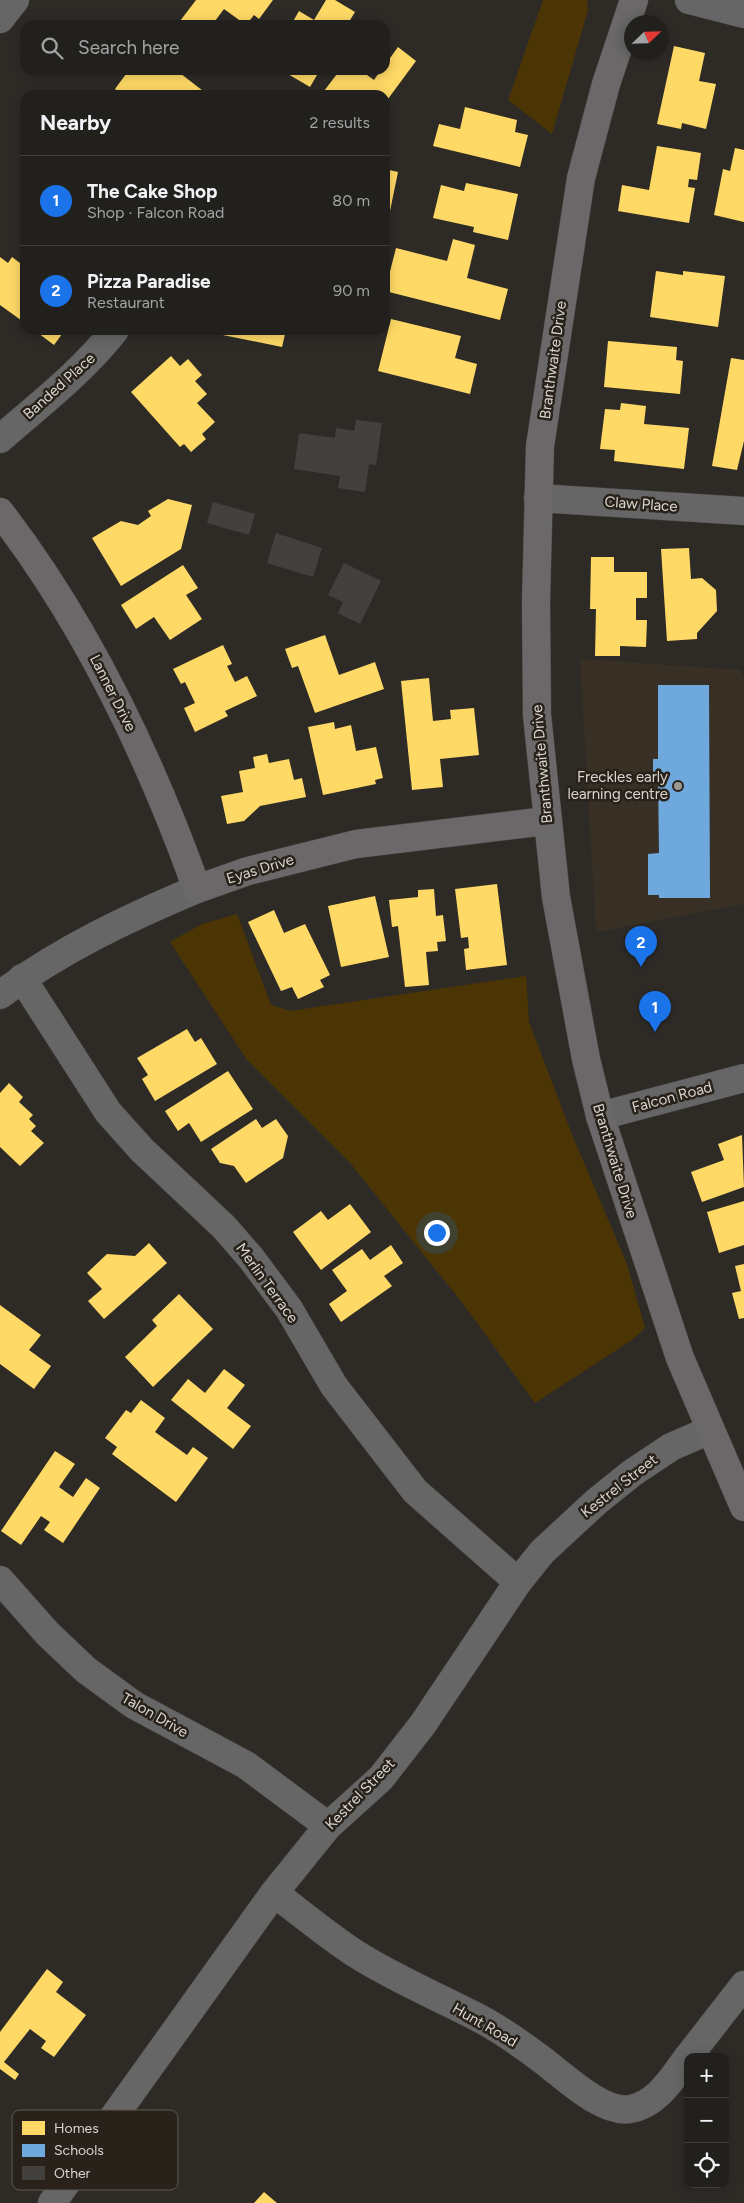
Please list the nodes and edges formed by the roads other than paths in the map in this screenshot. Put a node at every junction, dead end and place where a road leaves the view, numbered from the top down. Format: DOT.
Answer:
graph roads {
  1 [pos="14,0"];
  2 [pos="634,0"];
  3 [pos="689,0"];
  4 [pos="744,14"];
  5 [pos="0,19"];
  6 [pos="111,335"];
  7 [pos="0,439"];
  8 [pos="538,498"];
  9 [pos="744,511"];
  10 [pos="0,512"];
  11 [pos="546,821"];
  12 [pos="196,890"];
  13 [pos="22,978"];
  14 [pos="0,995"];
  15 [pos="744,1078"];
  16 [pos="600,1116"];
  17 [pos="710,1430"];
  18 [pos="744,1507"];
  19 [pos="0,1580"];
  20 [pos="518,1582"];
  21 [pos="328,1826"];
  22 [pos="274,1893"];
  23 [pos="744,1985"];
  24 [pos="691,2053"];
  25 [pos="684,2062"];
  26 [pos="119,2110"];
  27 [pos="62,2190"];
  28 [pos="53,2203"];
  1 -- 5 [label="street"];
  2 -- 8 [label="street, Branthwaite Drive"];
  3 -- 4 [label="street"];
  6 -- 7 [label="street, Banded Place"];
  8 -- 9 [label="street, Claw Place"];
  8 -- 11 [label="street, Branthwaite Drive"];
  10 -- 12 [label="street, Lanner Drive"];
  11 -- 12 [label="street, Eyas Drive"];
  11 -- 16 [label="street, Branthwaite Drive"];
  12 -- 13 [label="street, Eyas Drive"];
  13 -- 14 [label="street, Eyas Drive"];
  13 -- 20 [label="street, Merlin Terrace"];
  15 -- 16 [label="street, Falcon Road"];
  16 -- 17 [label="street, Branthwaite Drive"];
  17 -- 18 [label="street, Branthwaite Drive"];
  17 -- 20 [label="street, Kestrel Street"];
  19 -- 21 [label="street, Talon Drive"];
  20 -- 21 [label="street, Kestrel Street"];
  21 -- 22 [label="street, Kestrel Street"];
  22 -- 25 [label="street, Hunt Road"];
  22 -- 26 [label="street, Kestrel Street"];
  23 -- 24 [label="street, Hunt Road"];
  27 -- 28 [label="street, Kestrel Street"];
}
